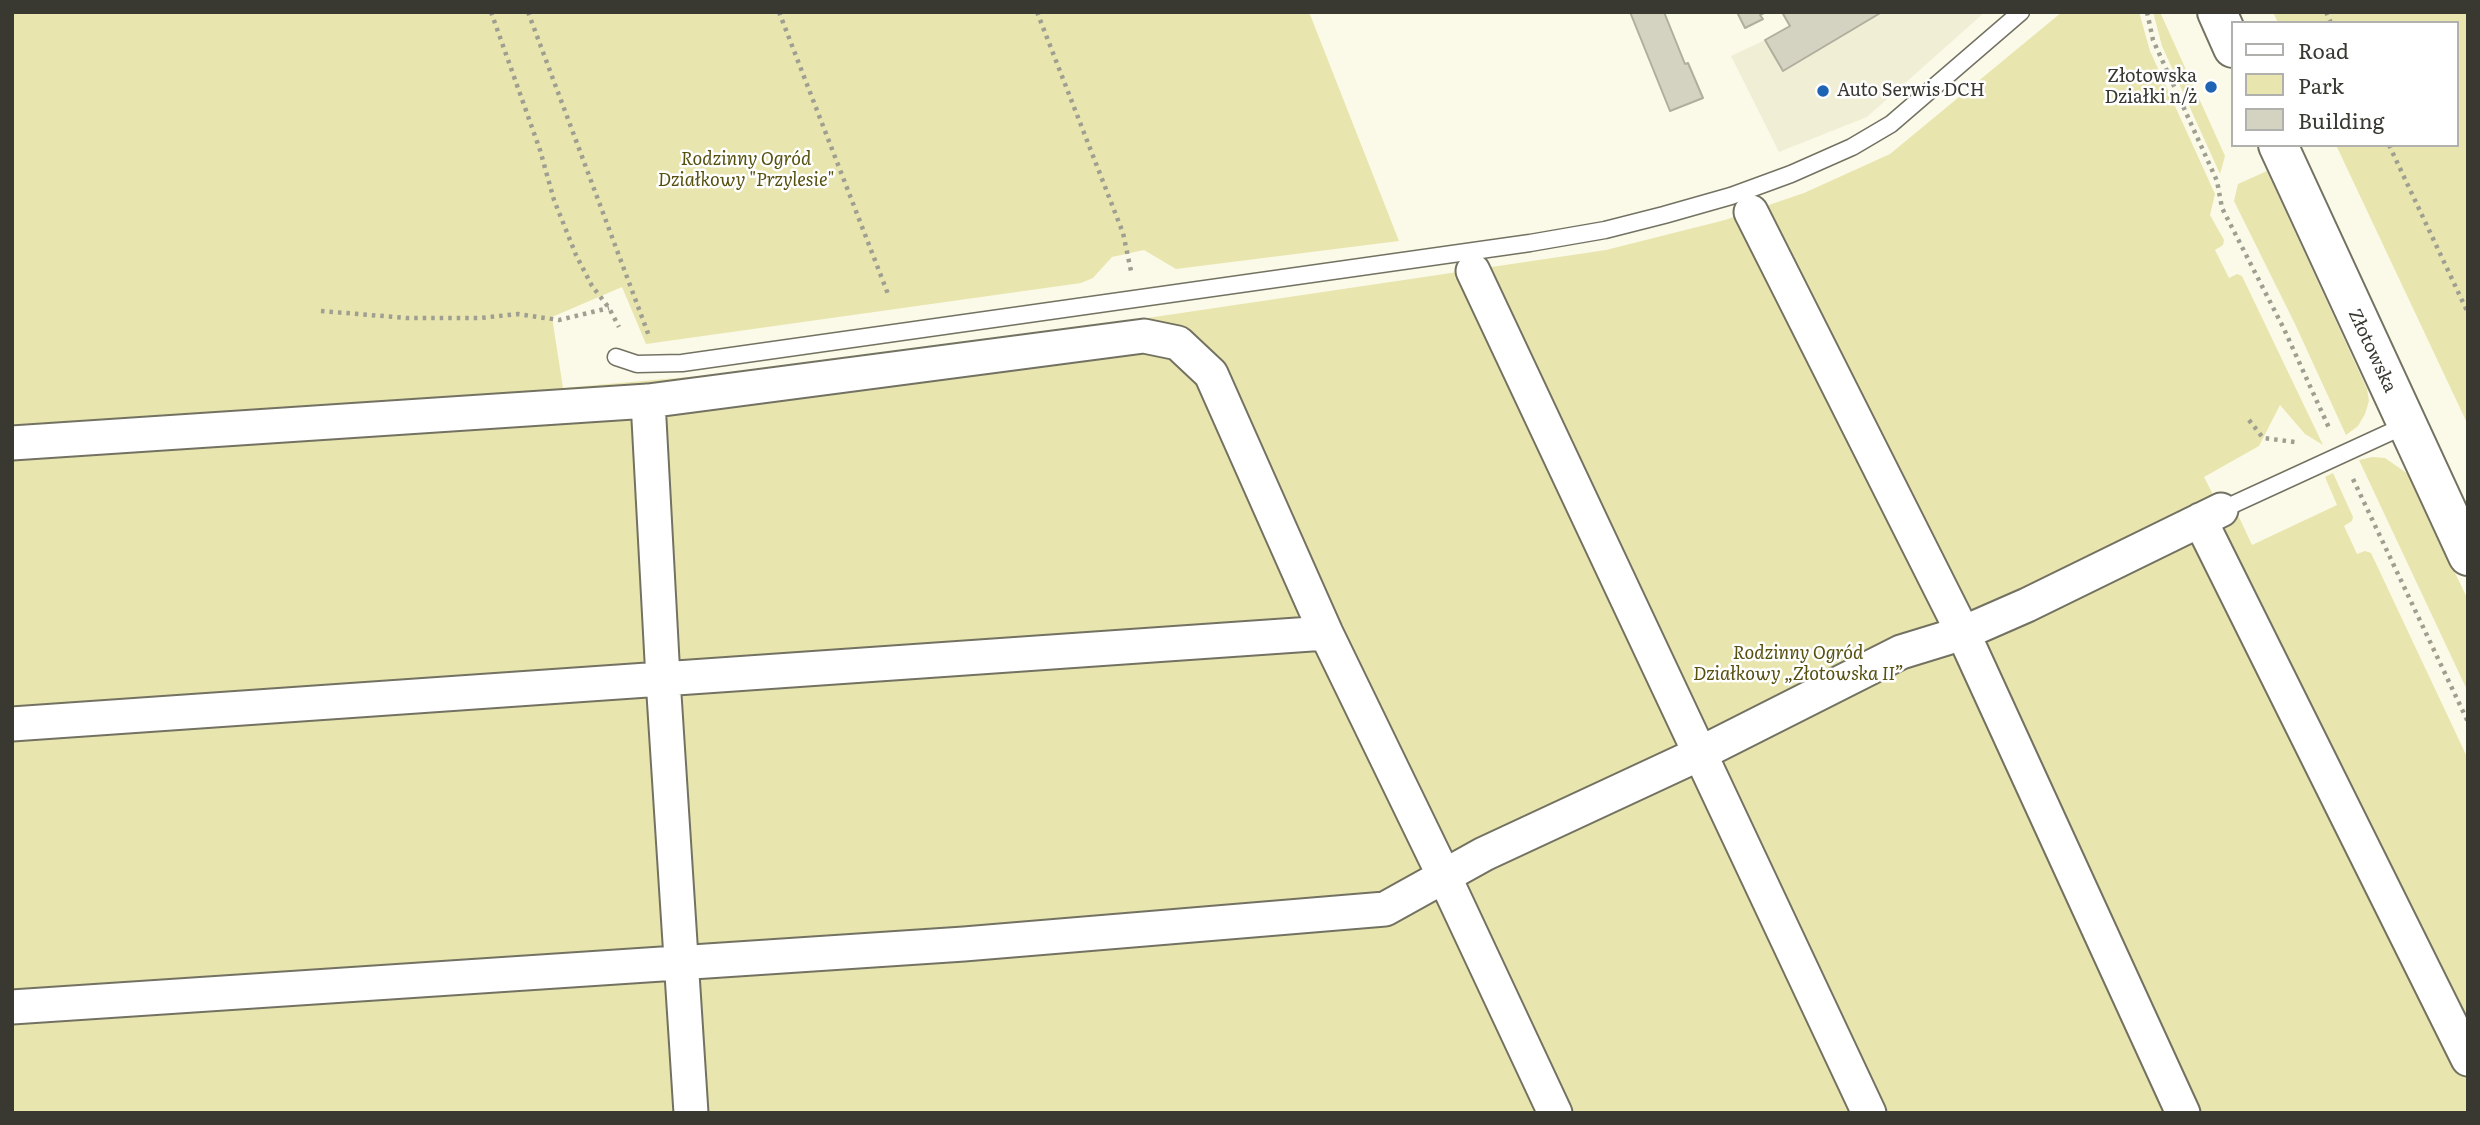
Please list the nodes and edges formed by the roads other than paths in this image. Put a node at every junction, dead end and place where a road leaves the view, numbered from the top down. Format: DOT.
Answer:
graph roads {
  1 [pos="2021,12"];
  2 [pos="2217,12"];
  3 [pos="2232,46"];
  4 [pos="2279,147"];
  5 [pos="1751,212"];
  6 [pos="1473,271"];
  7 [pos="616,357"];
  8 [pos="648,401"];
  9 [pos="2406,425"];
  10 [pos="12,443"];
  11 [pos="2210,515"];
  12 [pos="2468,556"];
  13 [pos="1964,633"];
  14 [pos="1326,634"];
  15 [pos="663,679"];
  16 [pos="12,724"];
  17 [pos="1699,754"];
  18 [pos="1444,876"];
  19 [pos="682,962"];
  20 [pos="12,1007"];
  21 [pos="2468,1059"];
  22 [pos="691,1113"];
  23 [pos="1555,1113"];
  24 [pos="1869,1113"];
  25 [pos="2183,1113"];
  1 -- 7 [label="lane"];
  2 -- 3 [label="street"];
  4 -- 9 [label="street, Złotowska"];
  5 -- 13 [label="street"];
  6 -- 17 [label="street"];
  8 -- 10 [label="street"];
  8 -- 14 [label="street"];
  8 -- 15 [label="street"];
  9 -- 11 [label="lane"];
  9 -- 12 [label="street, Złotowska"];
  11 -- 13 [label="street"];
  11 -- 21 [label="street"];
  13 -- 17 [label="street"];
  13 -- 25 [label="street"];
  14 -- 15 [label="street"];
  14 -- 18 [label="street"];
  15 -- 16 [label="street"];
  15 -- 19 [label="street"];
  17 -- 18 [label="street"];
  17 -- 24 [label="street"];
  18 -- 19 [label="street"];
  18 -- 23 [label="street"];
  19 -- 20 [label="street"];
  19 -- 22 [label="street"];
}
